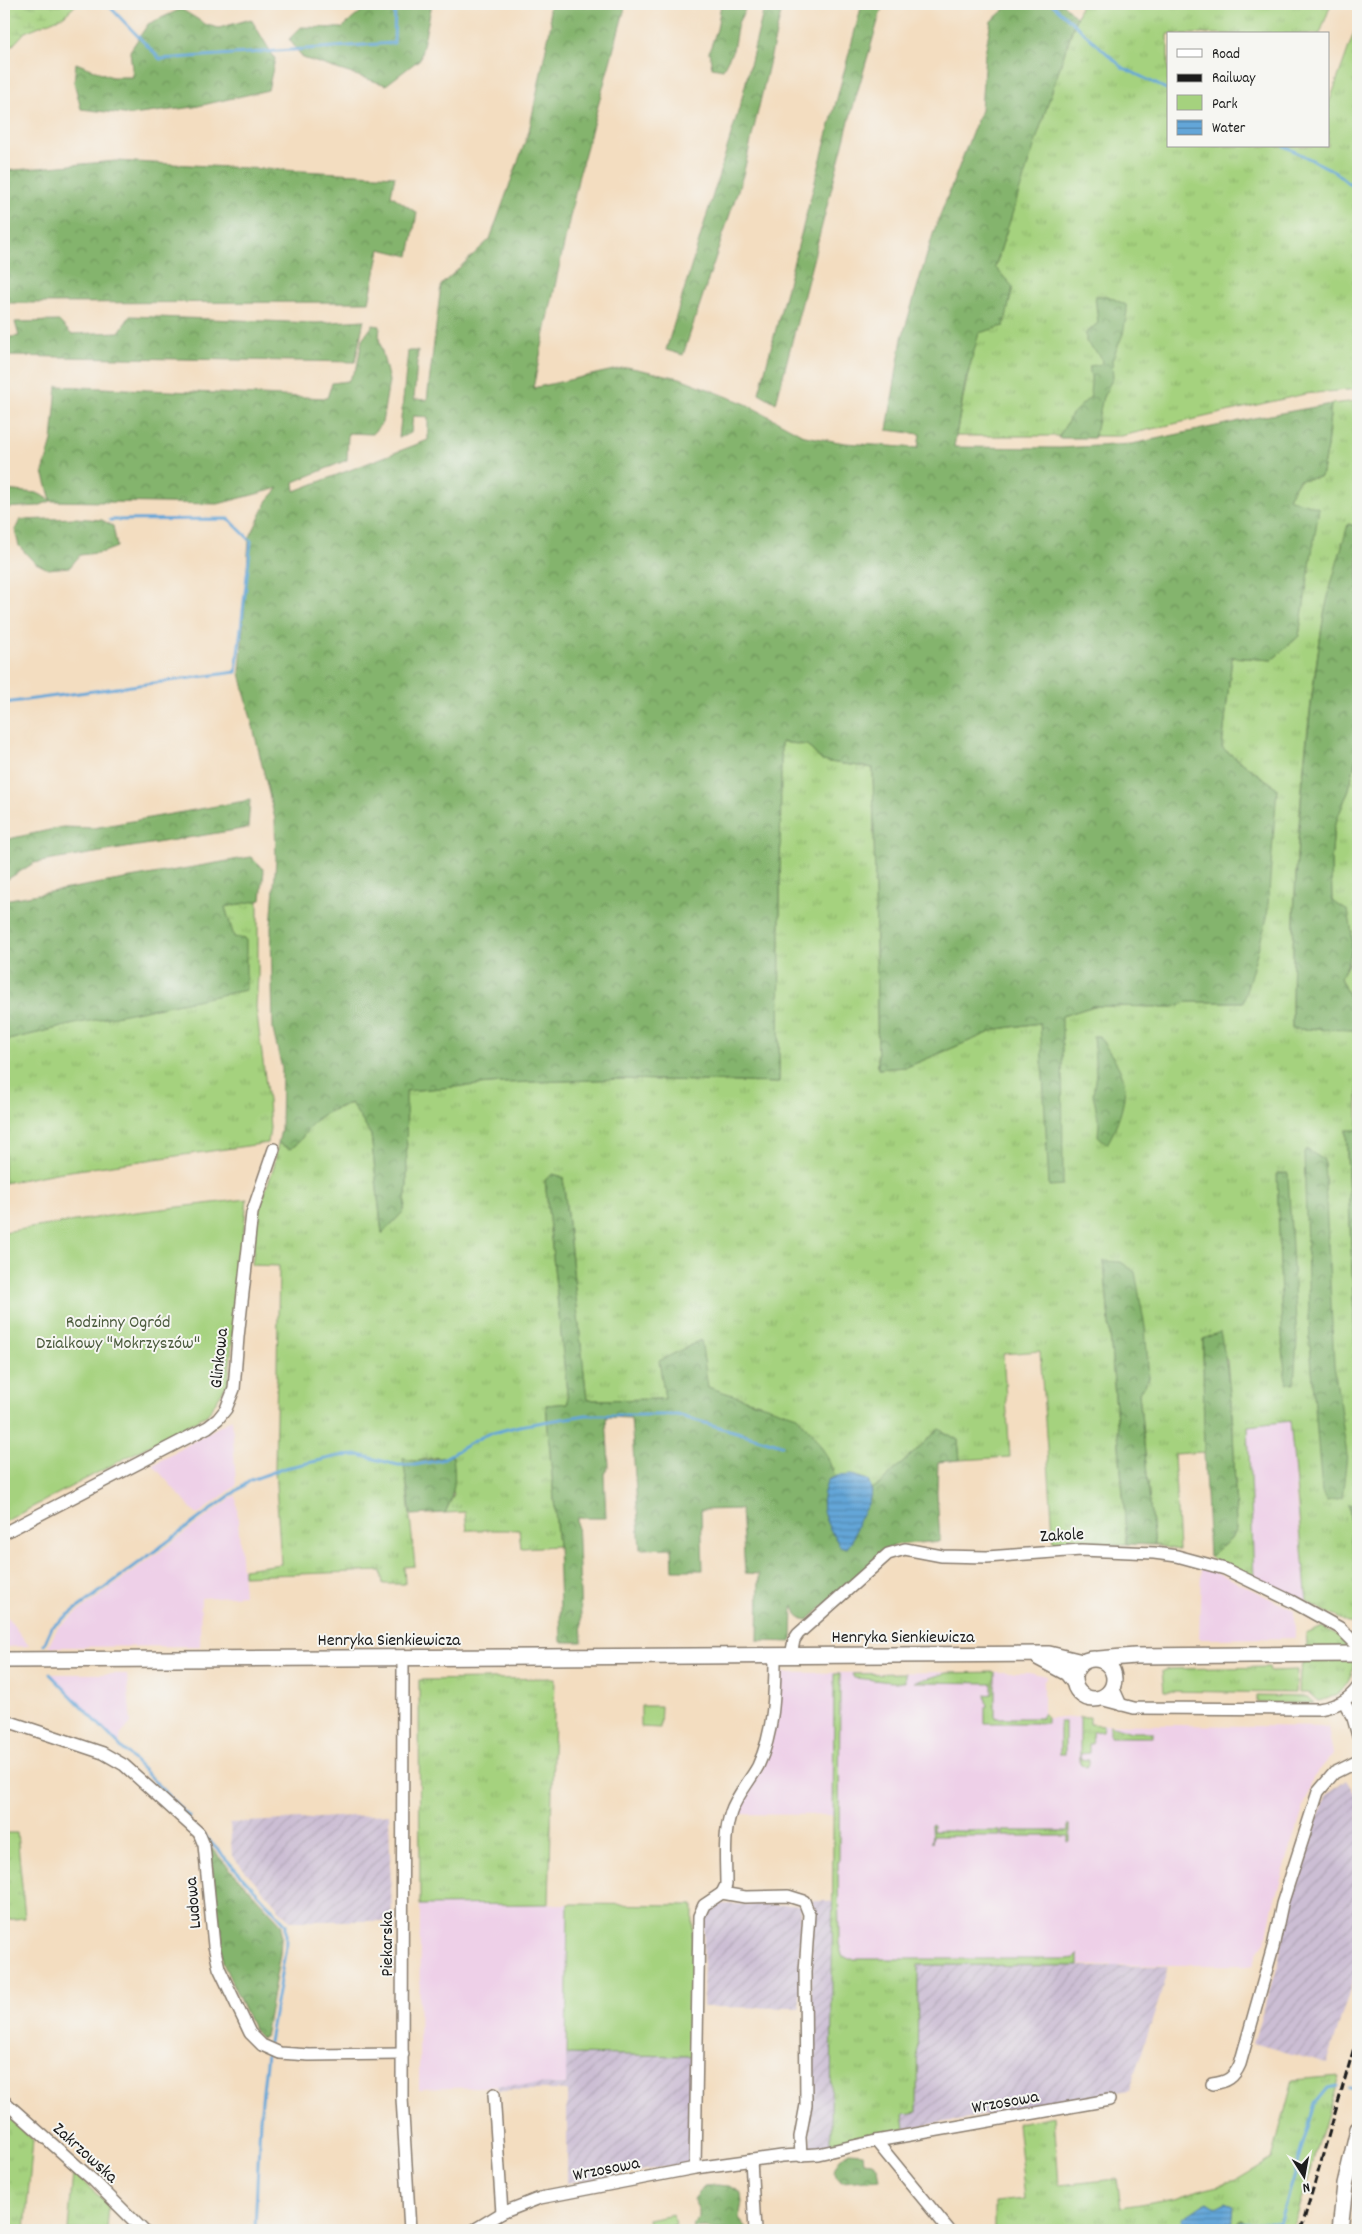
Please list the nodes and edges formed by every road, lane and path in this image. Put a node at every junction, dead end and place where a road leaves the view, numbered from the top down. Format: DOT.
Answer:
graph roads {
  1 [pos="274,1149"];
  2 [pos="4,1533"];
  3 [pos="1358,1646"];
  4 [pos="1358,1654"];
  5 [pos="1031,1655"];
  6 [pos="775,1656"];
  7 [pos="791,1656"];
  8 [pos="403,1657"];
  9 [pos="1126,1657"];
  10 [pos="1099,1659"];
  11 [pos="4,1660"];
  12 [pos="1082,1662"];
  13 [pos="1113,1681"];
  14 [pos="1074,1682"];
  15 [pos="1358,1687"];
  16 [pos="1100,1699"];
  17 [pos="1344,1702"];
  18 [pos="1121,1705"];
  19 [pos="4,1720"];
  20 [pos="1358,1736"];
  21 [pos="1358,1761"];
  22 [pos="722,1893"];
  23 [pos="403,2054"];
  24 [pos="1212,2084"];
  25 [pos="494,2094"];
  26 [pos="1109,2100"];
  27 [pos="4,2101"];
  28 [pos="1358,2129"];
  29 [pos="876,2141"];
  30 [pos="801,2156"];
  31 [pos="751,2160"];
  32 [pos="695,2168"];
  33 [pos="502,2213"];
  34 [pos="143,2230"];
  35 [pos="410,2230"];
  36 [pos="474,2230"];
  37 [pos="755,2230"];
  38 [pos="949,2230"];
  39 [pos="1340,2230"];
  1 -- 2 [label="street, Glinkowa"];
  3 -- 7 [label="street, Zakole"];
  4 -- 9 [label="main road"];
  5 -- 7 [label="main road, Henryka Sienkiewicza"];
  5 -- 12 [label="main road, Henryka Sienkiewicza"];
  5 -- 14 [label="main road, Henryka Sienkiewicza"];
  6 -- 7 [label="main road, Henryka Sienkiewicza"];
  6 -- 8 [label="main road, Henryka Sienkiewicza"];
  6 -- 22 [label="street"];
  8 -- 11 [label="main road, Henryka Sienkiewicza"];
  8 -- 23 [label="street, Piekarska"];
  9 -- 10 [label="main road"];
  9 -- 13 [label="main road"];
  10 -- 12 [label="main road"];
  10 -- 13 [label="main road"];
  12 -- 14 [label="main road"];
  13 -- 16 [label="main road"];
  13 -- 18 [label="street"];
  14 -- 16 [label="main road"];
  15 -- 17 [label="street"];
  16 -- 18 [label="street"];
  17 -- 18 [label="street"];
  17 -- 20 [label="street"];
  19 -- 23 [label="street, Ludowa"];
  21 -- 24 [label="street"];
  22 -- 30 [label="street"];
  22 -- 32 [label="street"];
  23 -- 35 [label="street, Piekarska"];
  25 -- 33 [label="street"];
  26 -- 29 [label="street, Wrzosowa"];
  27 -- 34 [label="street, Zakrzowska"];
  28 -- 39 [label="main road"];
  29 -- 30 [label="street, Wrzosowa"];
  29 -- 38 [label="street"];
  30 -- 31 [label="street, Wrzosowa"];
  31 -- 32 [label="street, Wrzosowa"];
  31 -- 37 [label="street"];
  32 -- 33 [label="street, Wrzosowa"];
  33 -- 36 [label="street, Wrzosowa"];
}
